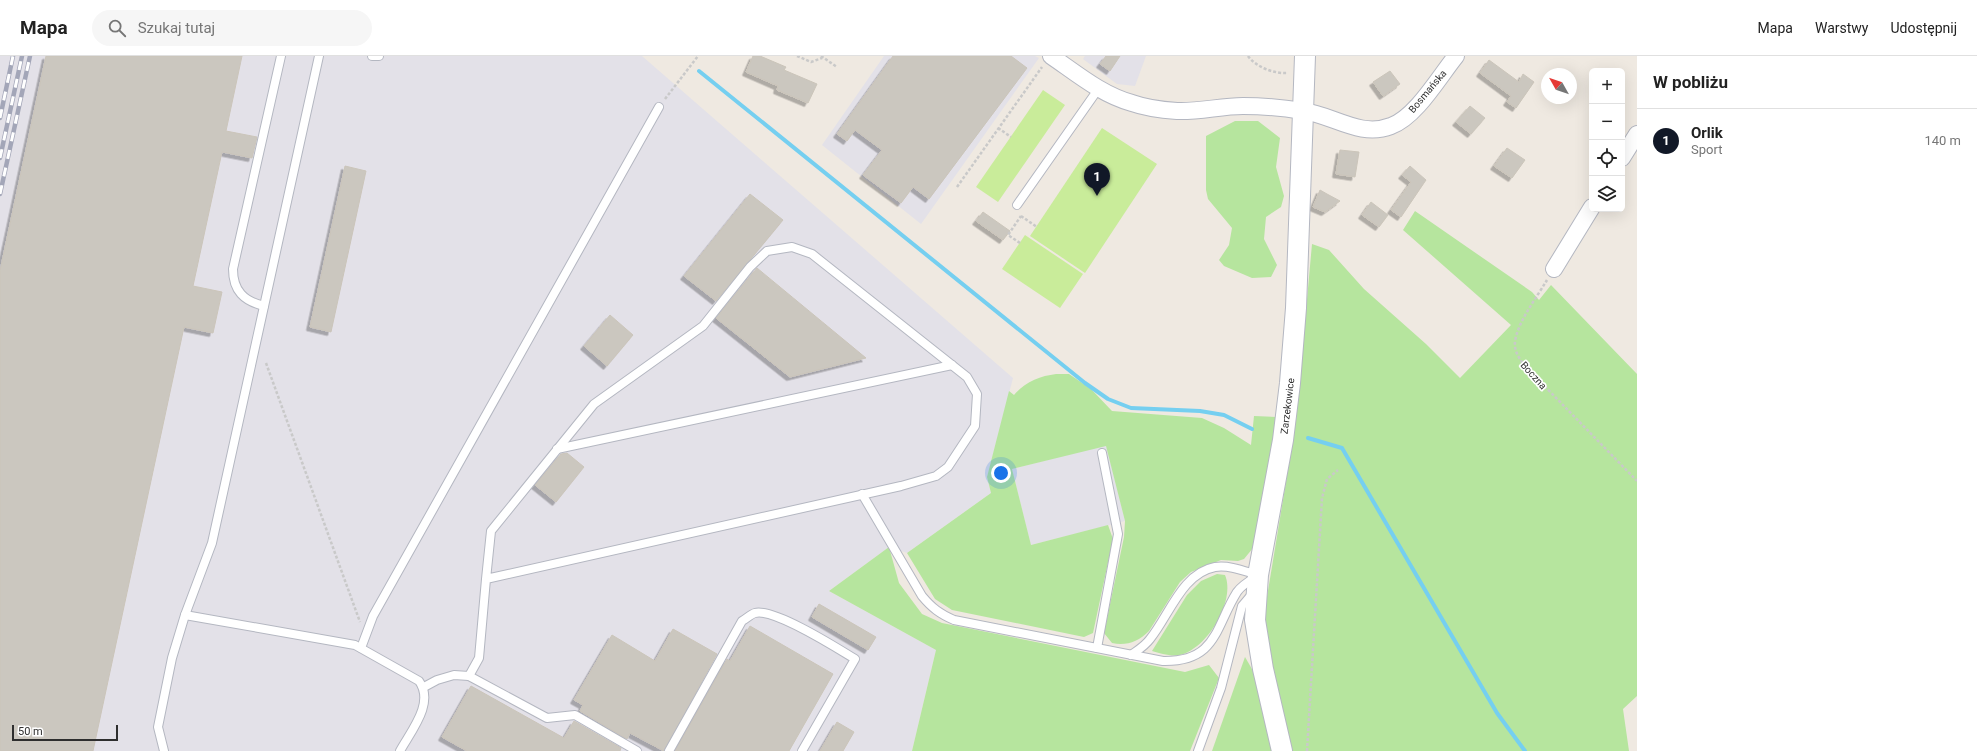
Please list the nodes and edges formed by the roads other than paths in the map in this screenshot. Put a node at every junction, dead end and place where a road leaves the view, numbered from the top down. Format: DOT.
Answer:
graph roads {
  1 [pos="281,56"];
  2 [pos="318,56"];
  3 [pos="372,56"];
  4 [pos="379,56"];
  5 [pos="1456,56"];
  6 [pos="1047,61"];
  7 [pos="1305,64"];
  8 [pos="1099,88"];
  9 [pos="659,107"];
  10 [pos="1304,111"];
  11 [pos="1637,134"];
  12 [pos="1625,153"];
  13 [pos="1017,205"];
  14 [pos="1589,212"];
  15 [pos="1554,269"];
  16 [pos="264,306"];
  17 [pos="952,365"];
  18 [pos="557,449"];
  19 [pos="1102,453"];
  20 [pos="862,494"];
  21 [pos="1258,575"];
  22 [pos="486,579"];
  23 [pos="185,615"];
  24 [pos="361,648"];
  25 [pos="1097,648"];
  26 [pos="1131,655"];
  27 [pos="469,676"];
  28 [pos="424,687"];
  29 [pos="164,751"];
  30 [pos="400,751"];
  31 [pos="637,751"];
  32 [pos="669,751"];
  33 [pos="802,751"];
  34 [pos="1198,751"];
  35 [pos="1282,751"];
  1 -- 16 [label="lane"];
  2 -- 16 [label="lane"];
  3 -- 4 [label="lane"];
  5 -- 10 [label="street, Bosmańska"];
  6 -- 8 [label="street, Bosmańska"];
  7 -- 10 [label="street, Zarzekowice"];
  8 -- 10 [label="street, Bosmańska"];
  8 -- 13 [label="lane"];
  9 -- 24 [label="lane"];
  10 -- 21 [label="street, Zarzekowice"];
  11 -- 12 [label="street"];
  14 -- 15 [label="street"];
  16 -- 23 [label="lane"];
  17 -- 18 [label="lane"];
  17 -- 18 [label="lane"];
  17 -- 20 [label="lane"];
  18 -- 22 [label="lane"];
  19 -- 25 [label="lane"];
  20 -- 22 [label="lane"];
  20 -- 25 [label="lane"];
  21 -- 26 [label="lane"];
  21 -- 26 [label="lane"];
  21 -- 34 [label="lane"];
  21 -- 35 [label="street, Zarzekowice"];
  22 -- 27 [label="lane"];
  23 -- 24 [label="lane"];
  23 -- 29 [label="lane"];
  24 -- 28 [label="lane"];
  25 -- 26 [label="lane"];
  27 -- 28 [label="lane"];
  27 -- 31 [label="lane"];
  28 -- 30 [label="lane"];
  32 -- 33 [label="lane"];
}
